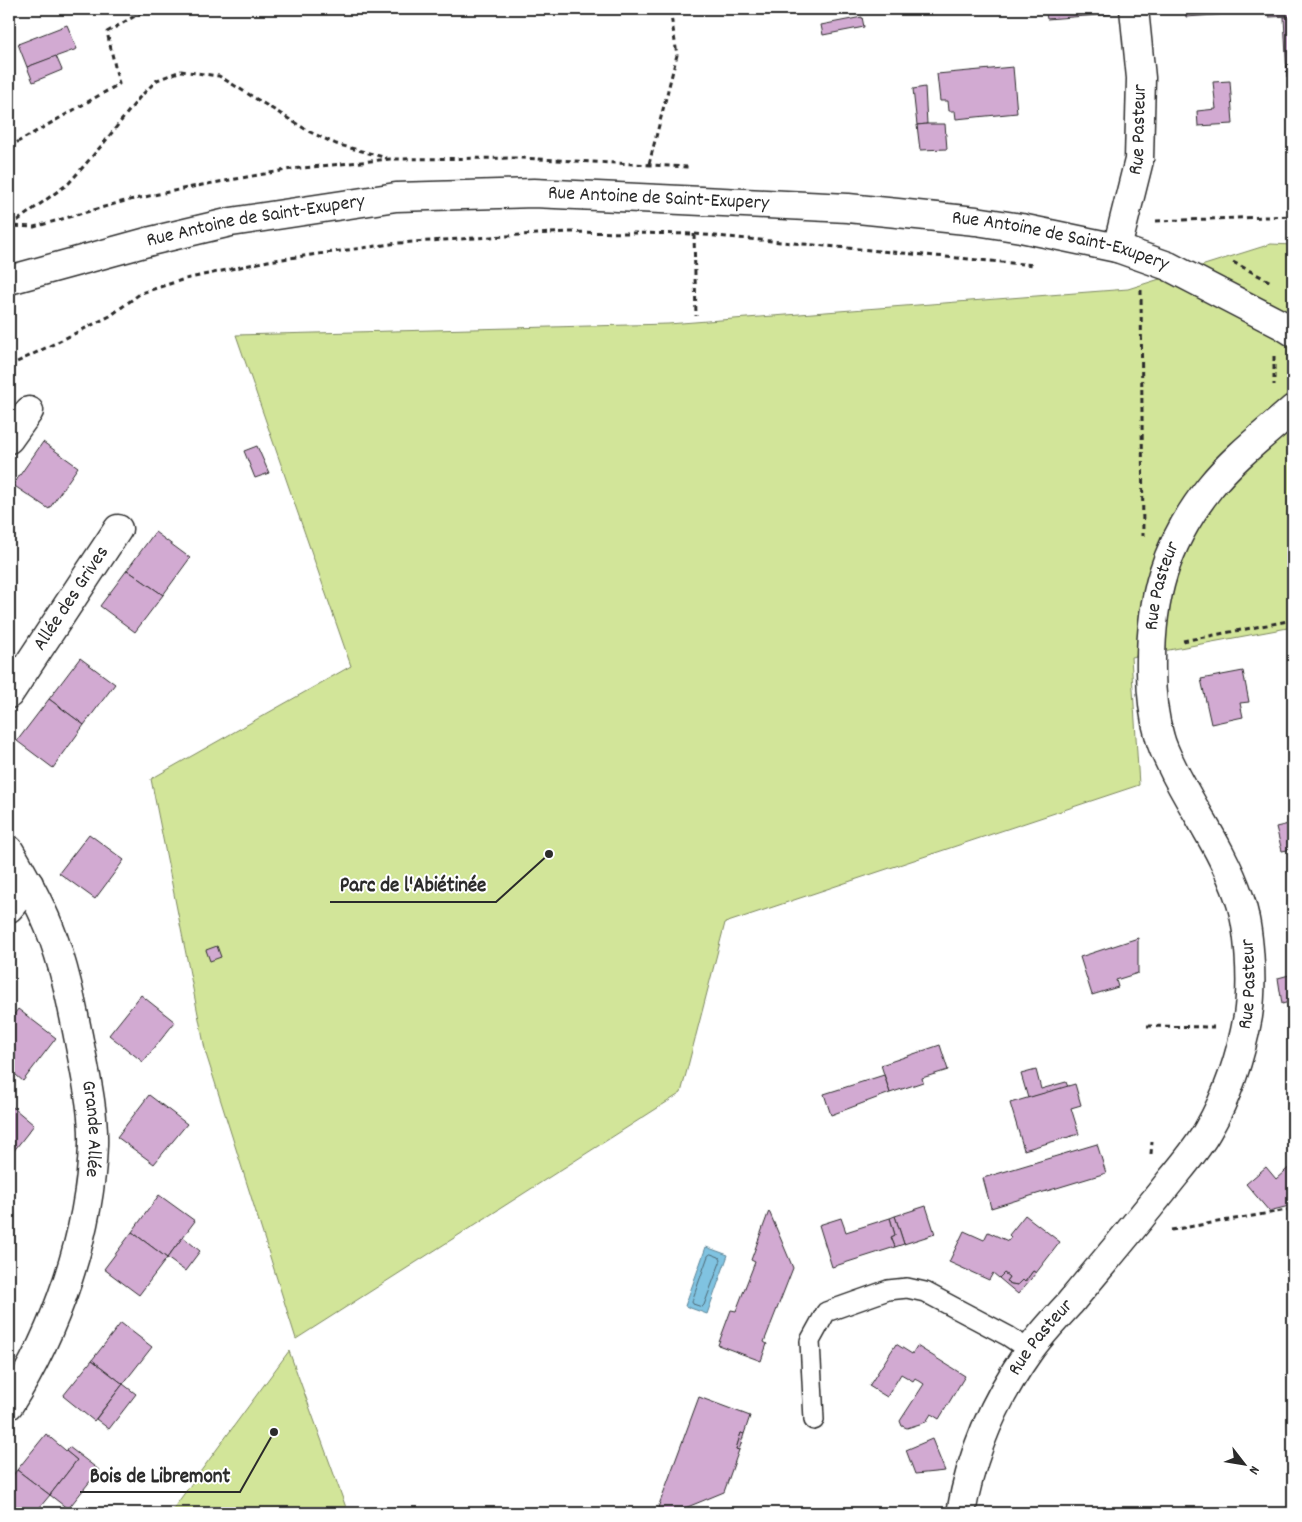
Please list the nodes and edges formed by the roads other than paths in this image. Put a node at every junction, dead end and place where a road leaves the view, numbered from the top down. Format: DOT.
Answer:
graph roads {
  1 [pos="1134,9"];
  2 [pos="1117,248"];
  3 [pos="9,280"];
  4 [pos="1293,332"];
  5 [pos="1292,410"];
  6 [pos="29,411"];
  7 [pos="9,439"];
  8 [pos="118,529"];
  9 [pos="9,694"];
  10 [pos="9,850"];
  11 [pos="29,884"];
  12 [pos="9,908"];
  13 [pos="1029,1350"];
  14 [pos="9,1405"];
  15 [pos="814,1420"];
  16 [pos="961,1513"];
  1 -- 2 [label="street, Rue Pasteur"];
  2 -- 3 [label="street, Rue Antoine de Saint-Exupery"];
  2 -- 4 [label="street, Rue Antoine de Saint-Exupery"];
  5 -- 13 [label="street, Rue Pasteur"];
  6 -- 7 [label="street"];
  8 -- 9 [label="street, Allée des Grives"];
  10 -- 11 [label="street, Grande Allée"];
  11 -- 12 [label="street"];
  11 -- 14 [label="street, Grande Allée"];
  13 -- 15 [label="lane"];
  13 -- 16 [label="street, Rue Pasteur"];
}
